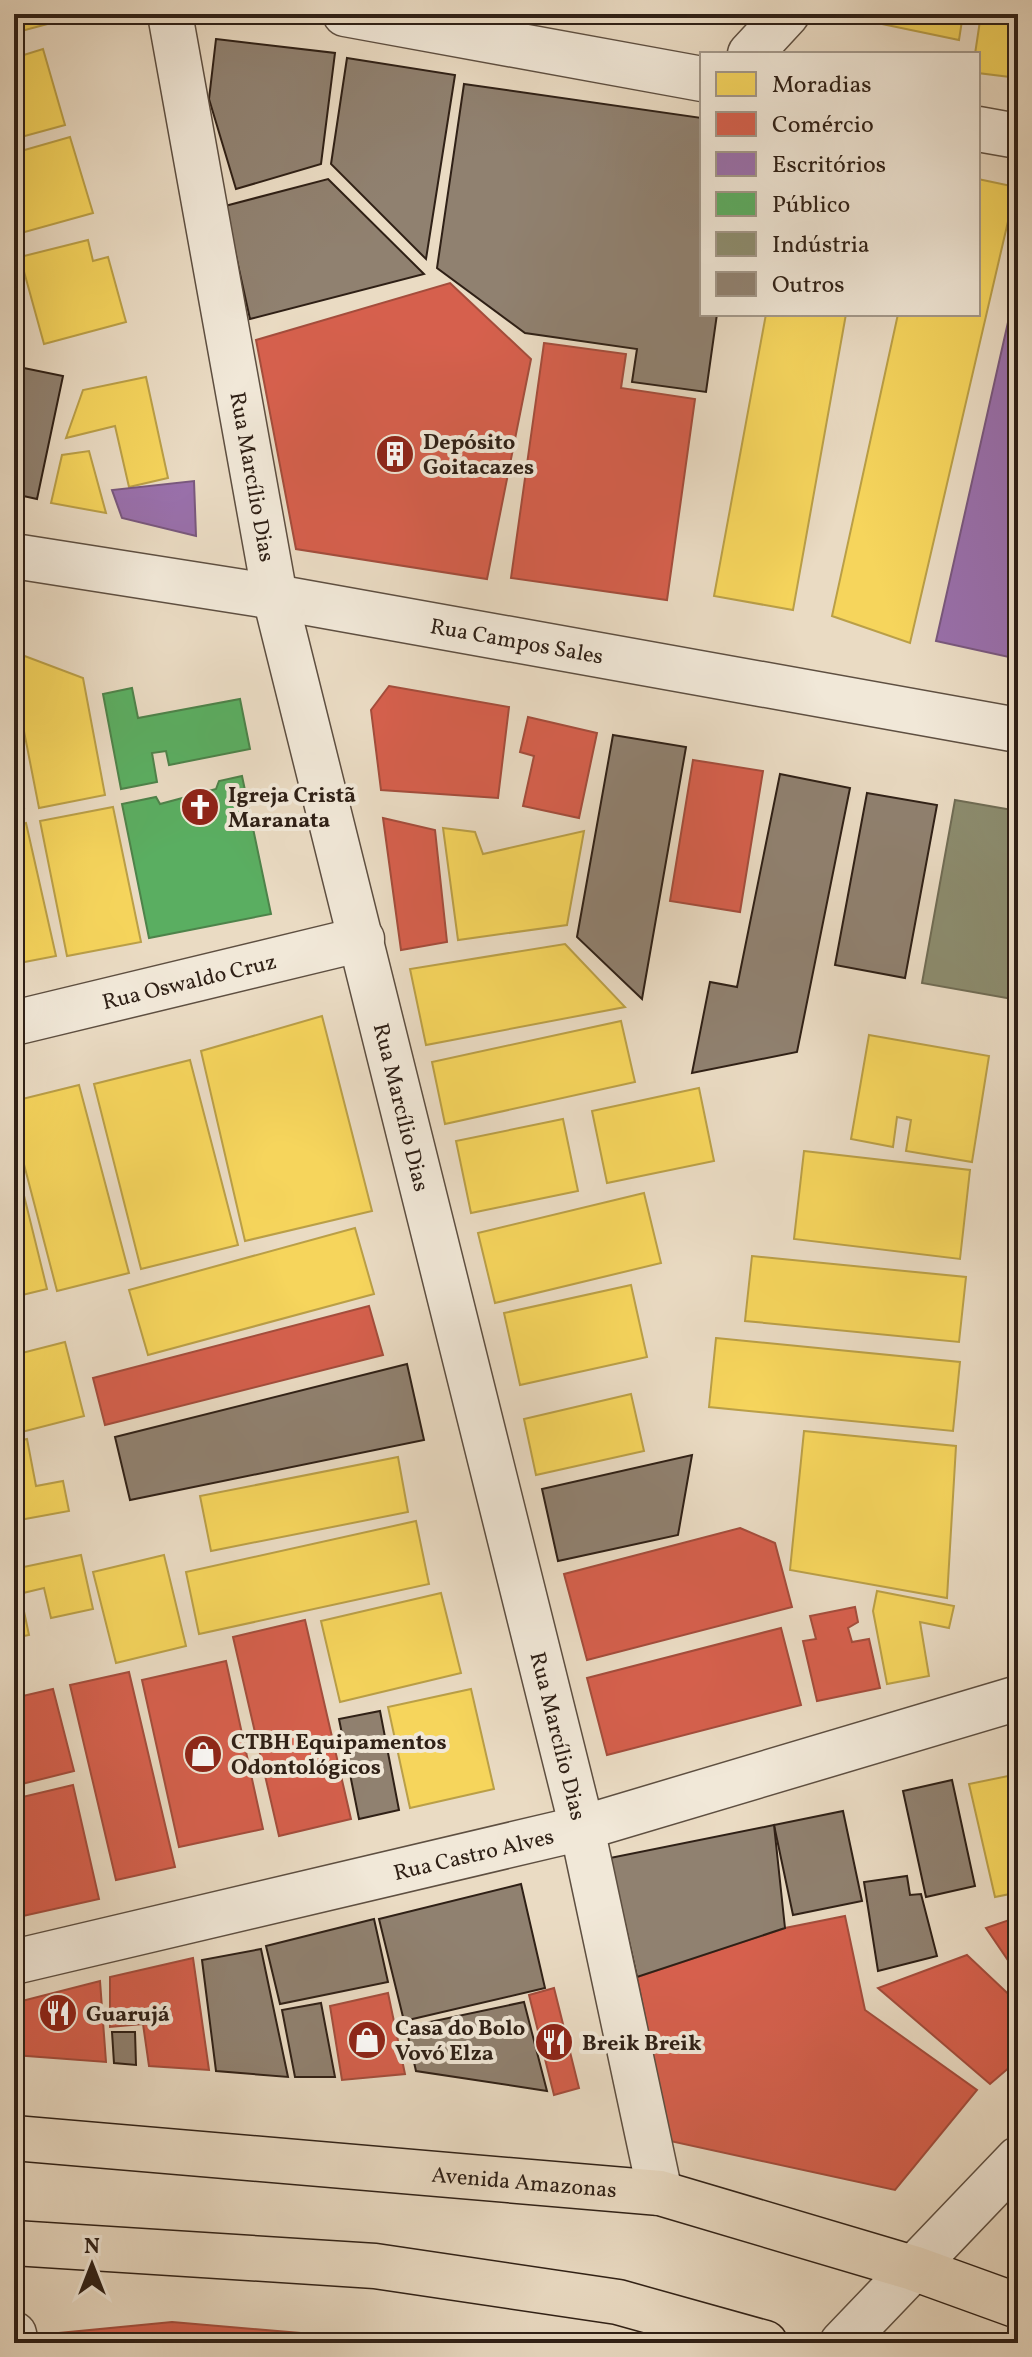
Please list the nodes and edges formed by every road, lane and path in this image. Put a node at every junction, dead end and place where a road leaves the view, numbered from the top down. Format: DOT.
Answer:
graph roads {
  1 [pos="170,14"];
  2 [pos="345,14"];
  3 [pos="787,14"];
  4 [pos="752,52"];
  5 [pos="700,79"];
  6 [pos="980,129"];
  7 [pos="1018,136"];
  8 [pos="14,556"];
  9 [pos="275,597"];
  10 [pos="1018,730"];
  11 [pos="362,939"];
  12 [pos="14,1023"];
  13 [pos="1018,1698"];
  14 [pos="582,1828"];
  15 [pos="14,1962"];
  16 [pos="14,2138"];
  17 [pos="1018,2159"];
  18 [pos="660,2193"];
  19 [pos="14,2243"];
  20 [pos="913,2268"];
  21 [pos="1018,2306"];
  22 [pos="697,2333"];
  23 [pos="14,2334"];
  24 [pos="16,2343"];
  25 [pos="765,2343"];
  26 [pos="842,2343"];
  1 -- 9 [label="street, Rua Marcílio Dias"];
  2 -- 5 [label="street"];
  3 -- 4 [label="street"];
  6 -- 7 [label="street"];
  8 -- 9 [label="street, Rua Campos Sales"];
  9 -- 10 [label="street, Rua Campos Sales"];
  9 -- 11 [label="street, Rua Marcílio Dias"];
  11 -- 12 [label="street, Rua Oswaldo Cruz"];
  11 -- 14 [label="street, Rua Marcílio Dias"];
  13 -- 14 [label="street, Rua Castro Alves"];
  14 -- 15 [label="street, Rua Castro Alves"];
  14 -- 18 [label="street, Rua Marcílio Dias"];
  16 -- 18 [label="main road, Avenida Amazonas"];
  17 -- 20 [label="street"];
  18 -- 20 [label="main road, Avenida Amazonas"];
  19 -- 22 [label="main road"];
  20 -- 21 [label="main road, Avenida Amazonas"];
  20 -- 26 [label="street"];
  22 -- 25 [label="main road"];
  23 -- 24 [label="street"];
}
